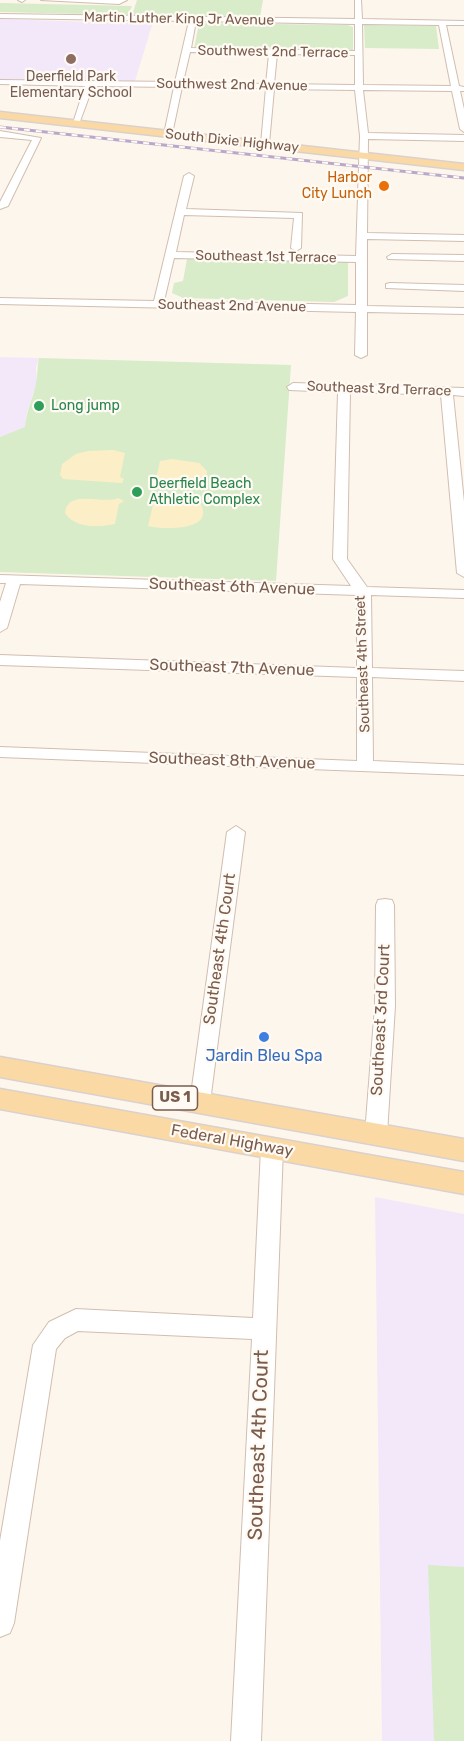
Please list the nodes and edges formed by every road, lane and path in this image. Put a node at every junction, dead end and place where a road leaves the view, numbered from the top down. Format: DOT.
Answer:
graph roads {
  1 [pos="44,0"];
  2 [pos="124,0"];
  3 [pos="352,0"];
  4 [pos="358,0"];
  5 [pos="0,16"];
  6 [pos="193,20"];
  7 [pos="358,22"];
  8 [pos="442,23"];
  9 [pos="464,24"];
  10 [pos="187,50"];
  11 [pos="273,52"];
  12 [pos="358,53"];
  13 [pos="0,82"];
  14 [pos="90,83"];
  15 [pos="180,84"];
  16 [pos="270,86"];
  17 [pos="359,87"];
  18 [pos="460,89"];
  19 [pos="0,115"];
  20 [pos="75,124"];
  21 [pos="464,129"];
  22 [pos="0,134"];
  23 [pos="168,134"];
  24 [pos="364,136"];
  25 [pos="464,138"];
  26 [pos="265,144"];
  27 [pos="362,155"];
  28 [pos="464,166"];
  29 [pos="189,176"];
  30 [pos="1,206"];
  31 [pos="180,212"];
  32 [pos="362,236"];
  33 [pos="464,238"];
  34 [pos="296,248"];
  35 [pos="170,255"];
  36 [pos="392,257"];
  37 [pos="464,258"];
  38 [pos="362,259"];
  39 [pos="390,286"];
  40 [pos="464,288"];
  41 [pos="0,302"];
  42 [pos="159,304"];
  43 [pos="362,309"];
  44 [pos="464,311"];
  45 [pos="361,356"];
  46 [pos="293,387"];
  47 [pos="344,388"];
  48 [pos="447,391"];
  49 [pos="464,392"];
  50 [pos="464,573"];
  51 [pos="7,579"];
  52 [pos="364,592"];
  53 [pos="464,594"];
  54 [pos="0,628"];
  55 [pos="0,660"];
  56 [pos="365,673"];
  57 [pos="464,676"];
  58 [pos="0,752"];
  59 [pos="365,766"];
  60 [pos="464,770"];
  61 [pos="236,832"];
  62 [pos="385,905"];
  63 [pos="0,1067"];
  64 [pos="0,1099"];
  65 [pos="200,1102"];
  66 [pos="266,1114"];
  67 [pos="350,1130"];
  68 [pos="376,1134"];
  69 [pos="202,1136"];
  70 [pos="272,1148"];
  71 [pos="464,1150"];
  72 [pos="464,1183"];
  73 [pos="264,1329"];
  74 [pos="3,1582"];
  75 [pos="0,1623"];
  76 [pos="246,1741"];
  1 -- 2 [label="street"];
  3 -- 7 [label="street"];
  4 -- 7 [label="street"];
  5 -- 6 [label="street, Martin Luther King Jr Avenue"];
  6 -- 7 [label="street, Martin Luther King Jr Avenue"];
  6 -- 10 [label="street"];
  7 -- 8 [label="street, Martin Luther King Jr Avenue"];
  7 -- 12 [label="street"];
  8 -- 9 [label="street, Martin Luther King Jr Avenue"];
  8 -- 18 [label="street"];
  10 -- 11 [label="street, Southwest 2nd Terrace"];
  10 -- 15 [label="street"];
  11 -- 12 [label="street, Southwest 2nd Terrace"];
  11 -- 16 [label="street"];
  12 -- 17 [label="street"];
  13 -- 14 [label="street, Southwest 2nd Avenue"];
  14 -- 15 [label="street, Southwest 2nd Avenue"];
  14 -- 20 [label="street"];
  15 -- 16 [label="street, Southwest 2nd Avenue"];
  15 -- 23 [label="street"];
  16 -- 17 [label="street, Southwest 2nd Avenue"];
  16 -- 26 [label="street"];
  17 -- 18 [label="street, Southwest 2nd Avenue"];
  17 -- 24 [label="street"];
  18 -- 21 [label="street"];
  19 -- 20 [label="main road, South Dixie Highway"];
  20 -- 23 [label="main road, South Dixie Highway"];
  22 -- 30 [label="street"];
  23 -- 26 [label="main road, South Dixie Highway"];
  24 -- 25 [label="street"];
  24 -- 27 [label="street"];
  26 -- 27 [label="main road, South Dixie Highway"];
  27 -- 28 [label="main road, South Dixie Highway"];
  27 -- 32 [label="street"];
  29 -- 31 [label="street"];
  31 -- 34 [label="street"];
  31 -- 35 [label="street"];
  32 -- 33 [label="street"];
  32 -- 38 [label="street"];
  35 -- 38 [label="street, Southeast 1st Terrace"];
  35 -- 42 [label="street"];
  36 -- 37 [label="street"];
  38 -- 43 [label="street"];
  39 -- 40 [label="street"];
  41 -- 42 [label="street, Southeast 2nd Avenue"];
  42 -- 43 [label="street, Southeast 2nd Avenue"];
  43 -- 44 [label="street, Southeast 2nd Avenue"];
  43 -- 45 [label="street"];
  46 -- 47 [label="street, Southeast 3rd Terrace"];
  47 -- 48 [label="street, Southeast 3rd Terrace"];
  47 -- 52 [label="street, Southeast 4th Street"];
  48 -- 49 [label="street, Southeast 3rd Terrace"];
  48 -- 50 [label="street"];
  51 -- 52 [label="street, Southeast 6th Avenue"];
  51 -- 54 [label="street"];
  52 -- 53 [label="street, Southeast 6th Avenue"];
  52 -- 56 [label="street, Southeast 4th Street"];
  55 -- 56 [label="street, Southeast 7th Avenue"];
  56 -- 57 [label="street, Southeast 7th Avenue"];
  56 -- 59 [label="street, Southeast 4th Street"];
  58 -- 59 [label="street, Southeast 8th Avenue"];
  59 -- 60 [label="street, Southeast 8th Avenue"];
  61 -- 65 [label="street, Southeast 4th Court"];
  62 -- 68 [label="street, Southeast 3rd Court"];
  63 -- 65 [label="main road, Federal Highway / US 1"];
  64 -- 69 [label="main road, Federal Highway / US 1"];
  65 -- 66 [label="main road, Federal Highway / US 1"];
  66 -- 67 [label="main road, Federal Highway / US 1"];
  66 -- 69 [label="main road"];
  67 -- 68 [label="main road, Federal Highway / US 1"];
  67 -- 70 [label="main road"];
  68 -- 71 [label="main road, Federal Highway / US 1"];
  69 -- 70 [label="main road, Federal Highway / US 1"];
  70 -- 72 [label="main road, Federal Highway / US 1"];
  70 -- 73 [label="street, Southeast 4th Court"];
  73 -- 74 [label="street"];
  73 -- 76 [label="street, Southeast 4th Court"];
  74 -- 75 [label="street"];
}
